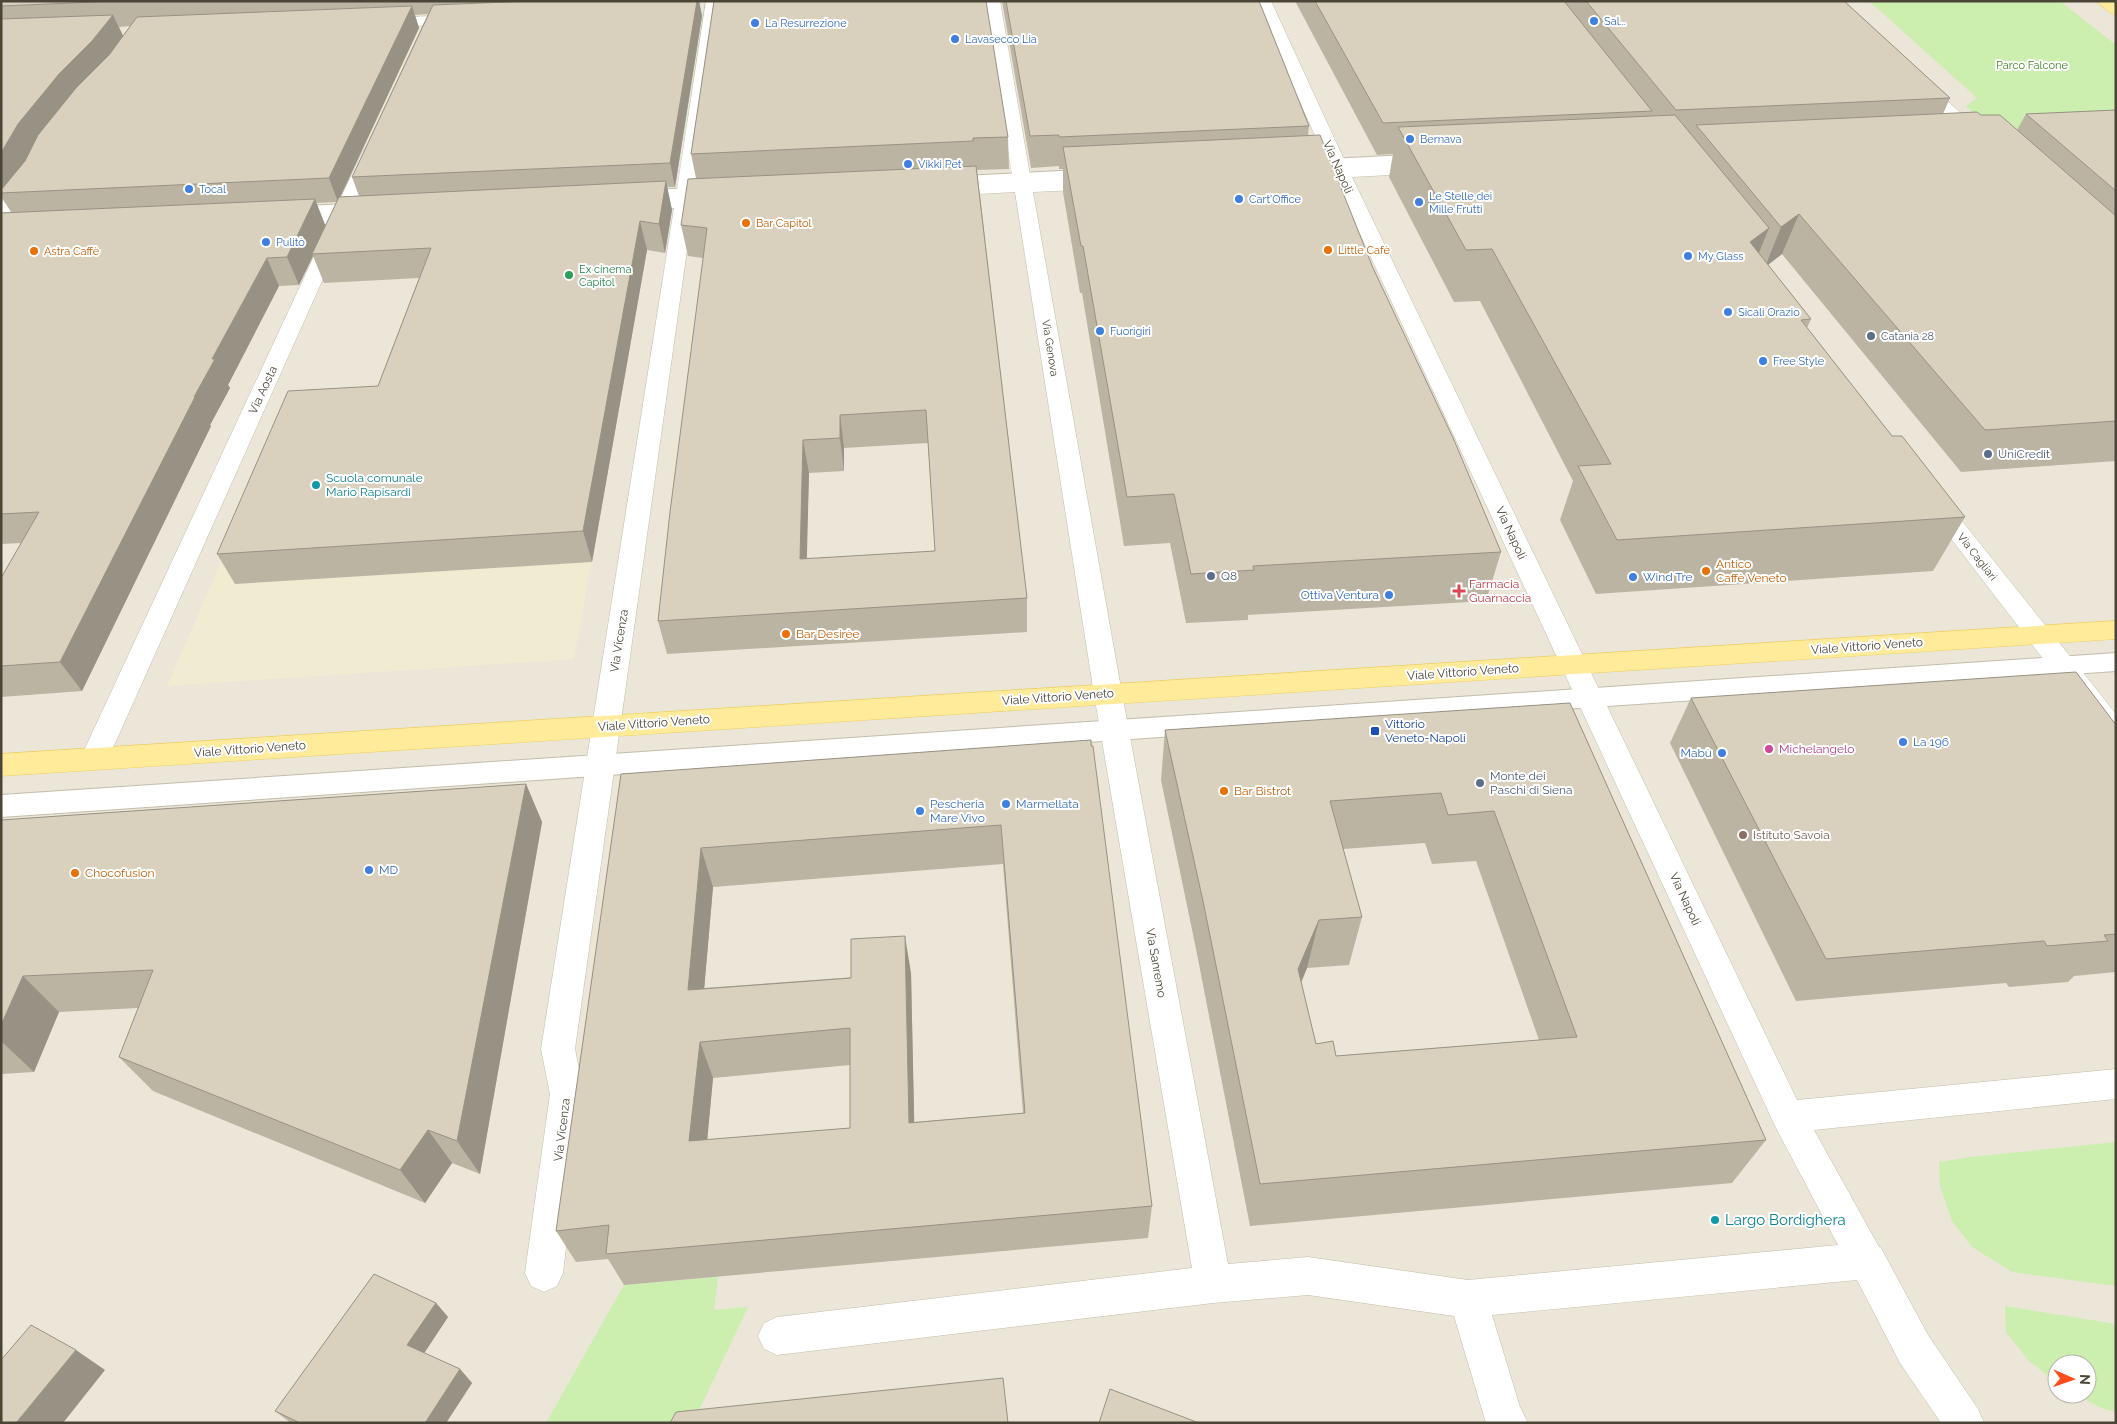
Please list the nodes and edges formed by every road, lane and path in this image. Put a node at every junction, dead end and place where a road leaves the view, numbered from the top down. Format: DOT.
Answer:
graph roads {
  1 [pos="992,1"];
  2 [pos="1263,1"];
  3 [pos="2104,1"];
  4 [pos="708,7"];
  5 [pos="731,9"];
  6 [pos="2116,10"];
  7 [pos="480,19"];
  8 [pos="364,24"];
  9 [pos="1907,73"];
  10 [pos="380,135"];
  11 [pos="1952,139"];
  12 [pos="37,163"];
  13 [pos="1444,163"];
  14 [pos="1339,168"];
  15 [pos="1280,170"];
  16 [pos="1119,178"];
  17 [pos="1022,182"];
  18 [pos="924,187"];
  19 [pos="737,195"];
  20 [pos="685,198"];
  21 [pos="611,201"];
  22 [pos="386,212"];
  23 [pos="344,214"];
  24 [pos="1,216"];
  25 [pos="267,217"];
  26 [pos="20,224"];
  27 [pos="1,225"];
  28 [pos="1922,486"];
  29 [pos="2116,630"];
  30 [pos="2038,635"];
  31 [pos="2116,662"];
  32 [pos="1573,664"];
  33 [pos="2062,666"];
  34 [pos="1108,694"];
  35 [pos="1589,698"];
  36 [pos="606,726"];
  37 [pos="1115,730"];
  38 [pos="2116,734"];
  39 [pos="94,759"];
  40 [pos="1,764"];
  41 [pos="600,766"];
  42 [pos="1,806"];
  43 [pos="2116,1084"];
  44 [pos="1788,1117"];
  45 [pos="1868,1261"];
  46 [pos="544,1273"];
  47 [pos="1213,1284"];
  48 [pos="1468,1299"];
  49 [pos="777,1336"];
  50 [pos="1505,1421"];
  51 [pos="1964,1423"];
  1 -- 17 [label="street, Via Genova"];
  2 -- 14 [label="street, Via Napoli"];
  3 -- 6 [label="main road"];
  4 -- 5 [label="street"];
  4 -- 20 [label="street, Via Vicenza"];
  7 -- 8 [label="street"];
  9 -- 11 [label="street"];
  10 -- 23 [label="street, Via Aosta"];
  12 -- 24 [label="street"];
  13 -- 14 [label="street"];
  14 -- 15 [label="street"];
  14 -- 32 [label="street, Via Napoli"];
  16 -- 17 [label="street"];
  17 -- 18 [label="street"];
  17 -- 34 [label="street, Via Genova"];
  19 -- 20 [label="street"];
  20 -- 21 [label="street"];
  20 -- 36 [label="street, Via Vicenza"];
  22 -- 23 [label="street"];
  23 -- 25 [label="street"];
  23 -- 39 [label="street, Via Aosta"];
  26 -- 27 [label="lane"];
  28 -- 30 [label="street, Via Cagliari"];
  29 -- 30 [label="main road, Viale Vittorio Veneto"];
  30 -- 32 [label="main road, Viale Vittorio Veneto"];
  30 -- 33 [label="street, Via Cagliari"];
  31 -- 33 [label="lane"];
  32 -- 34 [label="main road, Viale Vittorio Veneto"];
  32 -- 35 [label="street, Via Napoli"];
  33 -- 35 [label="lane"];
  33 -- 38 [label="street, Via Cagliari"];
  34 -- 36 [label="main road, Viale Vittorio Veneto"];
  34 -- 37 [label="street, Via Sanremo"];
  35 -- 37 [label="lane"];
  35 -- 44 [label="street, Via Napoli"];
  36 -- 39 [label="main road, Viale Vittorio Veneto"];
  36 -- 41 [label="street, Via Vicenza"];
  37 -- 41 [label="lane"];
  37 -- 47 [label="street, Via Sanremo"];
  39 -- 40 [label="main road, Viale Vittorio Veneto"];
  41 -- 42 [label="lane"];
  41 -- 46 [label="street, Via Vicenza"];
  43 -- 44 [label="street"];
  44 -- 45 [label="street, Via Napoli"];
  45 -- 48 [label="street"];
  45 -- 51 [label="street, Via Napoli"];
  47 -- 48 [label="street"];
  47 -- 49 [label="street"];
  48 -- 50 [label="street"];
}
